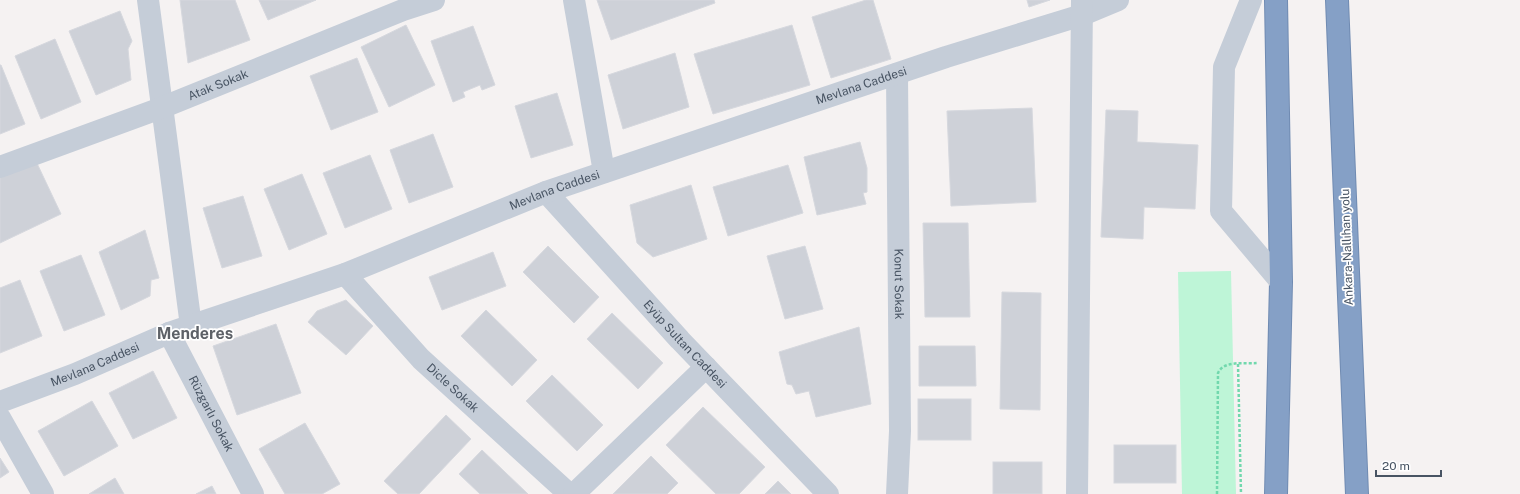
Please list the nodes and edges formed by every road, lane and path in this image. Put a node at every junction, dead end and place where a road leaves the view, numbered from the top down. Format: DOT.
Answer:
graph roads {
  1 [pos="148,0"];
  2 [pos="434,0"];
  3 [pos="574,0"];
  4 [pos="1118,0"];
  5 [pos="1252,0"];
  6 [pos="1276,0"];
  7 [pos="1337,0"];
  8 [pos="1082,8"];
  9 [pos="897,74"];
  10 [pos="162,108"];
  11 [pos="0,167"];
  12 [pos="604,172"];
  13 [pos="546,192"];
  14 [pos="345,274"];
  15 [pos="1281,282"];
  16 [pos="192,326"];
  17 [pos="170,333"];
  18 [pos="1279,361"];
  19 [pos="1238,364"];
  20 [pos="706,367"];
  21 [pos="0,402"];
  22 [pos="0,418"];
  23 [pos="43,494"];
  24 [pos="254,494"];
  25 [pos="569,494"];
  26 [pos="574,494"];
  27 [pos="828,494"];
  28 [pos="897,494"];
  29 [pos="1076,494"];
  30 [pos="1217,494"];
  31 [pos="1241,494"];
  32 [pos="1276,494"];
  33 [pos="1357,494"];
  1 -- 10 [label="street"];
  2 -- 10 [label="street, Atak Sokak"];
  3 -- 12 [label="street"];
  4 -- 8 [label="street, Mevlana Caddesi"];
  5 -- 15 [label="street"];
  6 -- 15 [label="highway"];
  7 -- 33 [label="highway, Ankara-Nallıhan yolu"];
  8 -- 9 [label="street, Mevlana Caddesi"];
  8 -- 29 [label="street"];
  9 -- 12 [label="street, Mevlana Caddesi"];
  9 -- 28 [label="street, Konut Sokak"];
  10 -- 11 [label="street, Atak Sokak"];
  10 -- 16 [label="street"];
  12 -- 13 [label="street, Mevlana Caddesi"];
  13 -- 14 [label="street, Mevlana Caddesi"];
  13 -- 20 [label="street, Eyüp Sultan Caddesi"];
  14 -- 16 [label="street, Mevlana Caddesi"];
  14 -- 25 [label="street, Dicle Sokak"];
  15 -- 18 [label="highway"];
  16 -- 17 [label="street, Mevlana Caddesi"];
  17 -- 21 [label="street, Mevlana Caddesi"];
  17 -- 24 [label="street, Rüzgarlı Sokak"];
  18 -- 19 [label="path"];
  18 -- 32 [label="highway"];
  19 -- 30 [label="path"];
  19 -- 31 [label="path"];
  20 -- 26 [label="street"];
  20 -- 27 [label="street, Eyüp Sultan Caddesi"];
  22 -- 23 [label="street"];
}
